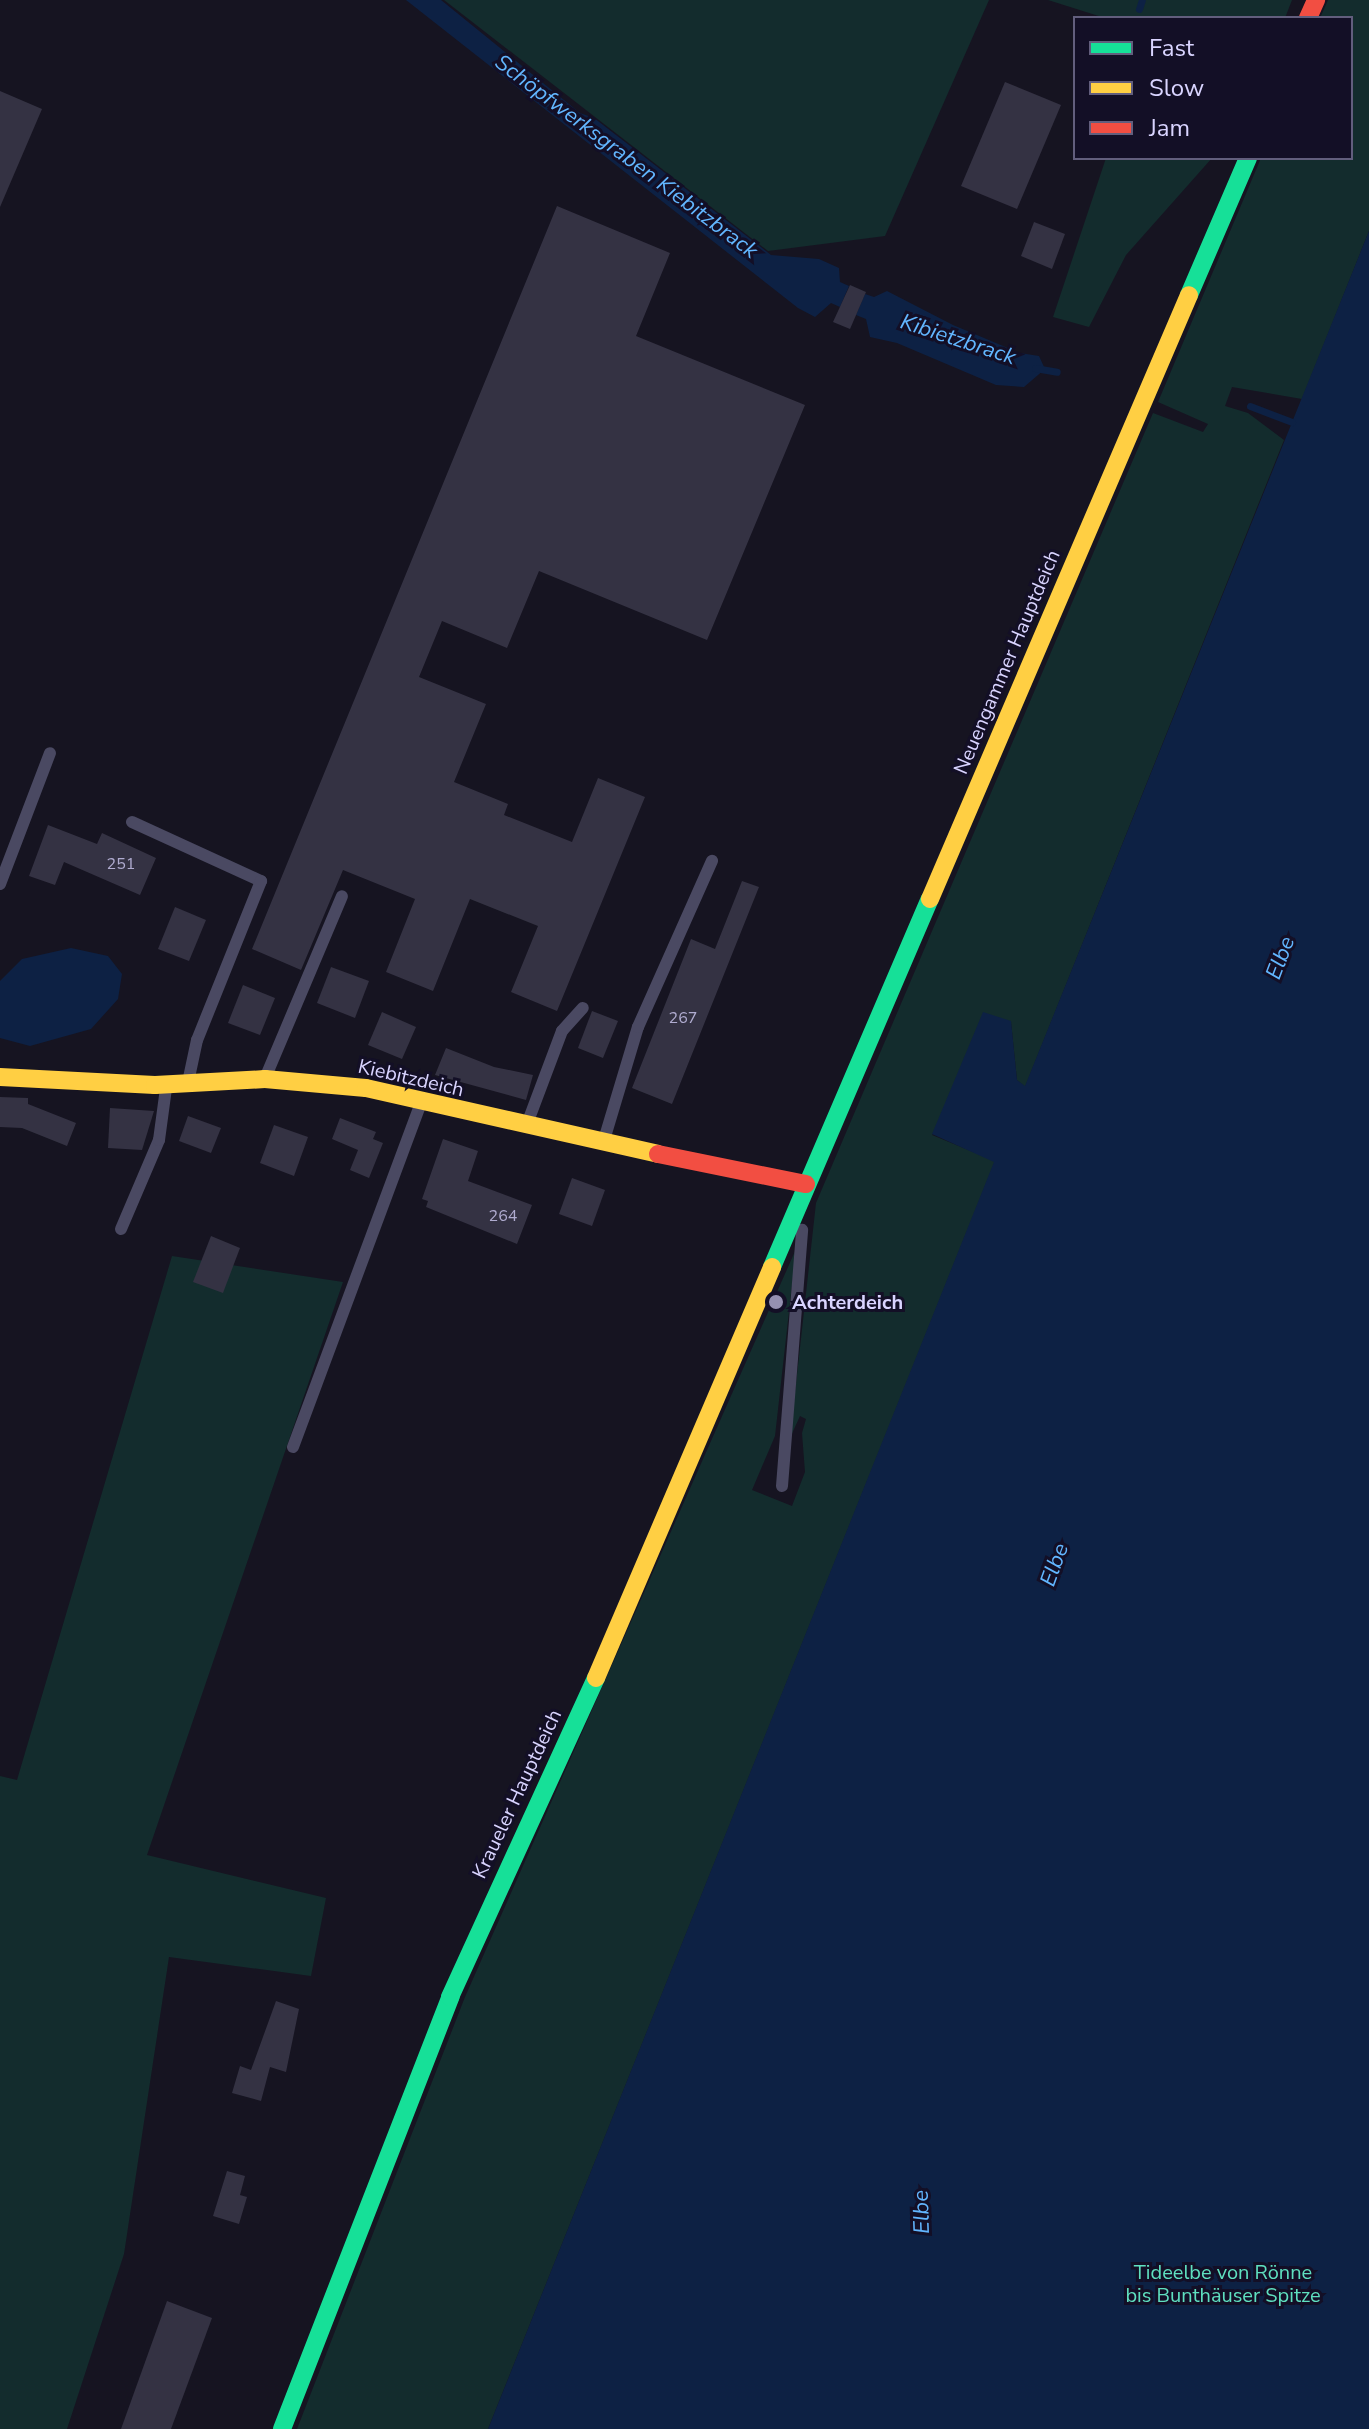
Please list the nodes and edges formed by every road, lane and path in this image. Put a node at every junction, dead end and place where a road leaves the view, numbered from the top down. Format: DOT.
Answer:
graph roads {
  1 [pos="1247,160"];
  2 [pos="50,753"];
  3 [pos="132,822"];
  4 [pos="712,861"];
  5 [pos="0,884"];
  6 [pos="342,896"];
  7 [pos="583,1008"];
  8 [pos="0,1077"];
  9 [pos="265,1079"];
  10 [pos="188,1082"];
  11 [pos="166,1084"];
  12 [pos="421,1101"];
  13 [pos="526,1127"];
  14 [pos="603,1143"];
  15 [pos="805,1185"];
  16 [pos="121,1229"];
  17 [pos="293,1447"];
  18 [pos="782,1486"];
  19 [pos="282,2429"];
  1 -- 15 [label="street, Neuengammer Hauptdeich"];
  2 -- 5 [label="lane"];
  3 -- 10 [label="lane"];
  4 -- 14 [label="lane"];
  6 -- 9 [label="lane"];
  7 -- 13 [label="lane"];
  8 -- 11 [label="street, Kiebitzdeich"];
  9 -- 10 [label="street, Kiebitzdeich"];
  9 -- 12 [label="street, Kiebitzdeich"];
  10 -- 11 [label="street, Kiebitzdeich"];
  11 -- 16 [label="lane"];
  12 -- 13 [label="street, Kiebitzdeich"];
  12 -- 17 [label="lane"];
  13 -- 14 [label="street, Kiebitzdeich"];
  14 -- 15 [label="street, Kiebitzdeich"];
  15 -- 18 [label="lane"];
  15 -- 19 [label="street, Kraueler Hauptdeich"];
}
